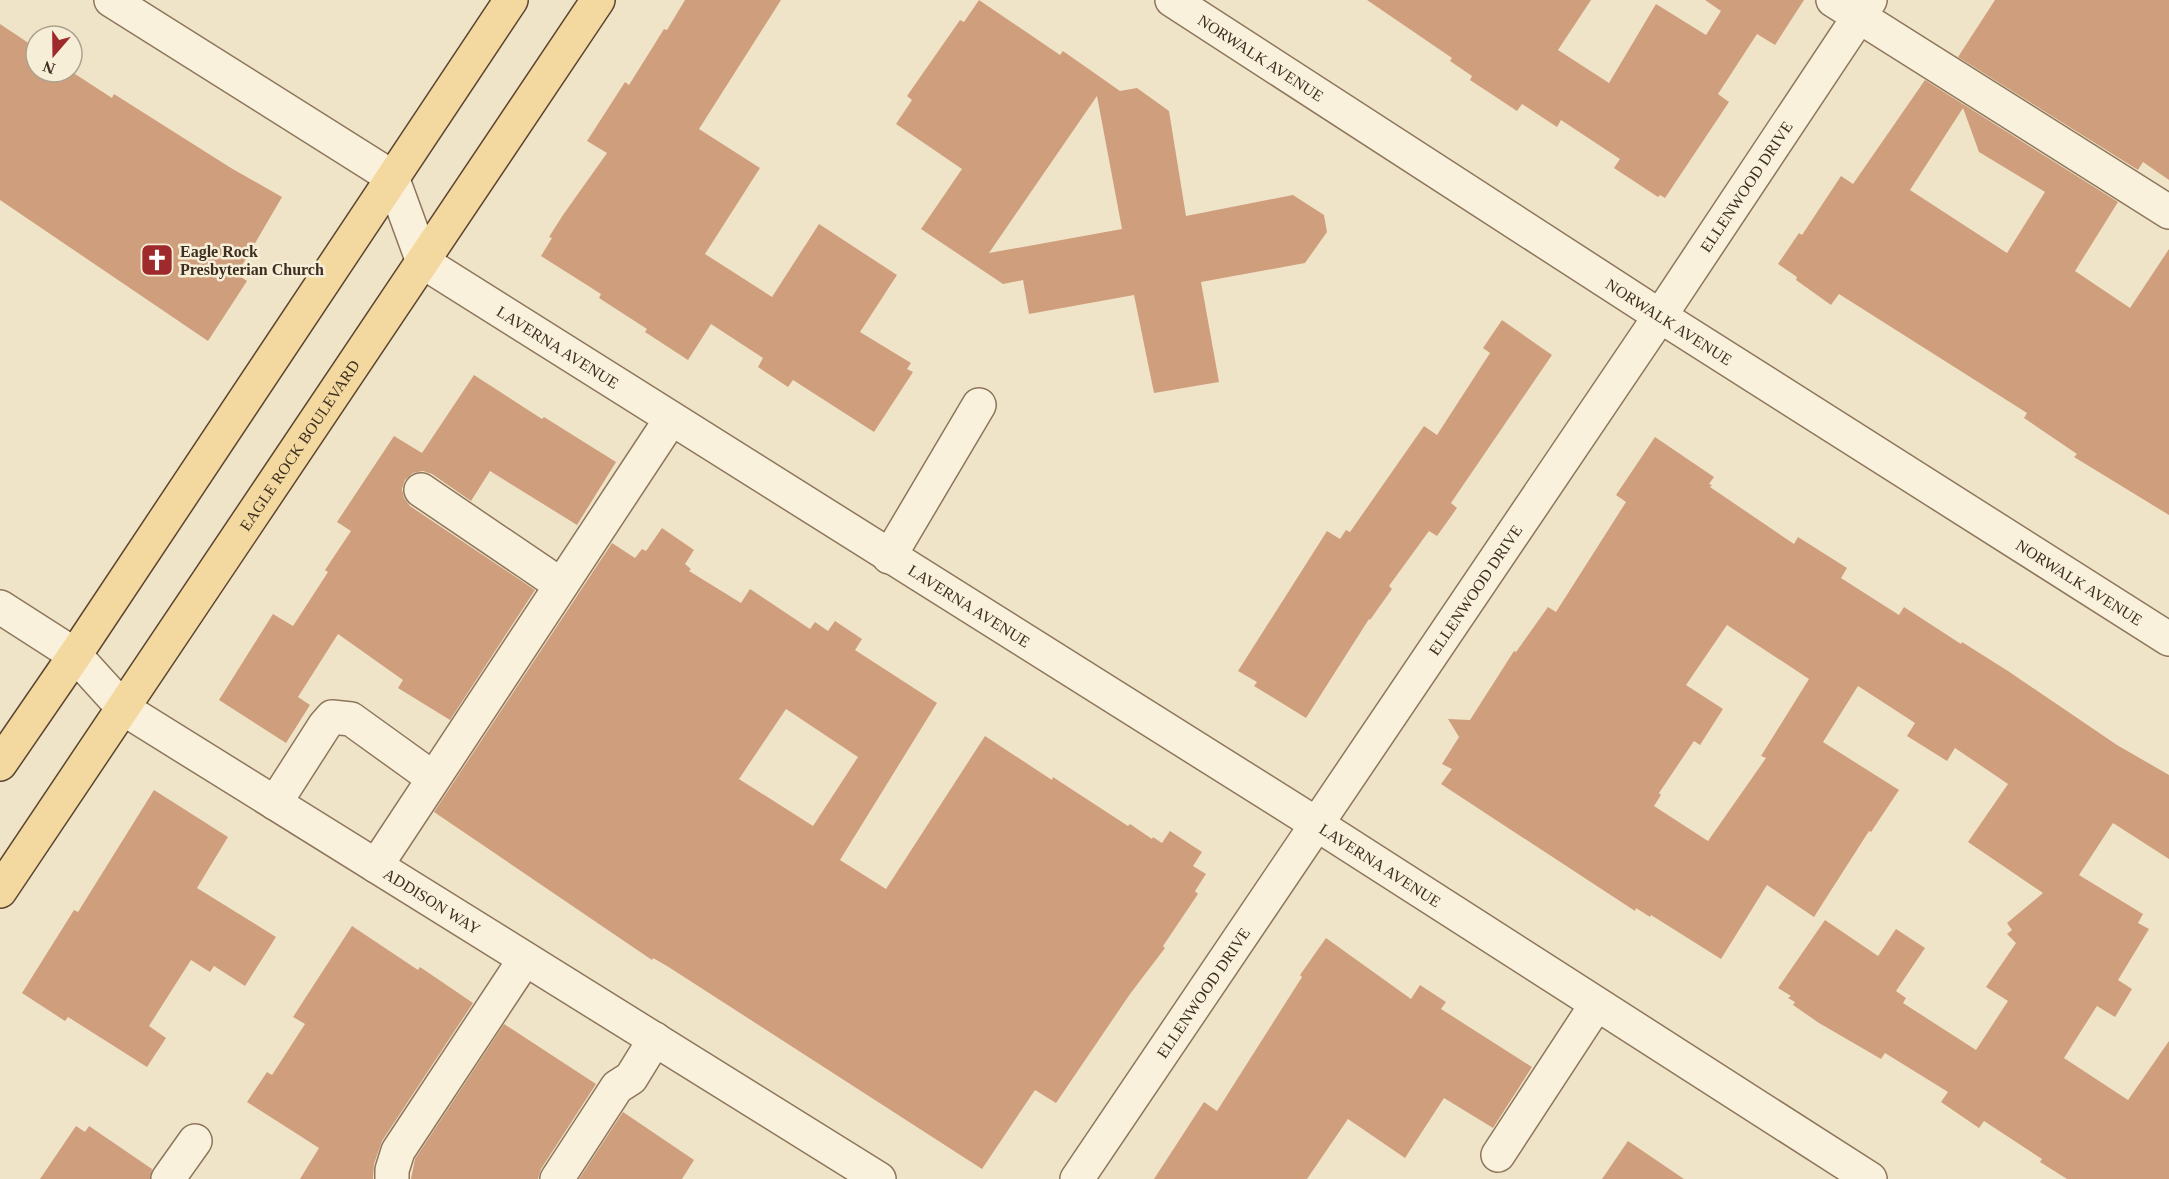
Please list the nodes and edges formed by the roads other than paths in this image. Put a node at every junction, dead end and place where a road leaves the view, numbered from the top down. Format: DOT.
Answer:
graph roads {
  1 [pos="111,0"];
  2 [pos="511,0"];
  3 [pos="598,0"];
  4 [pos="1172,0"];
  5 [pos="1854,6"];
  6 [pos="392,177"];
  7 [pos="2169,212"];
  8 [pos="423,262"];
  9 [pos="1660,316"];
  10 [pos="979,405"];
  11 [pos="670,419"];
  12 [pos="421,490"];
  13 [pos="889,556"];
  14 [pos="561,585"];
  15 [pos="0,608"];
  16 [pos="2169,639"];
  17 [pos="75,655"];
  18 [pos="124,709"];
  19 [pos="0,764"];
  20 [pos="433,778"];
  21 [pos="276,803"];
  22 [pos="1318,825"];
  23 [pos="376,866"];
  24 [pos="0,891"];
  25 [pos="525,959"];
  26 [pos="1596,1005"];
  27 [pos="655,1039"];
  28 [pos="631,1078"];
  29 [pos="195,1141"];
  30 [pos="1498,1155"];
  31 [pos="168,1179"];
  32 [pos="392,1179"];
  33 [pos="557,1179"];
  34 [pos="573,1179"];
  35 [pos="879,1179"];
  36 [pos="1077,1179"];
  37 [pos="1870,1179"];
  1 -- 6 [label="street"];
  2 -- 6 [label="main road"];
  3 -- 8 [label="main road, EAGLE ROCK BOULEVARD"];
  4 -- 9 [label="street, NORWALK AVENUE"];
  5 -- 7 [label="street"];
  5 -- 9 [label="street, ELLENWOOD DRIVE"];
  6 -- 8 [label="street"];
  6 -- 17 [label="main road"];
  8 -- 11 [label="street, LAVERNA AVENUE"];
  8 -- 18 [label="main road, EAGLE ROCK BOULEVARD"];
  9 -- 16 [label="street, NORWALK AVENUE"];
  9 -- 22 [label="street, ELLENWOOD DRIVE"];
  10 -- 13 [label="street"];
  11 -- 13 [label="street, LAVERNA AVENUE"];
  11 -- 14 [label="street"];
  12 -- 14 [label="street"];
  13 -- 22 [label="street, LAVERNA AVENUE"];
  14 -- 20 [label="street"];
  15 -- 17 [label="street, ADDISON WAY"];
  17 -- 18 [label="street, ADDISON WAY"];
  17 -- 19 [label="main road"];
  18 -- 21 [label="street, ADDISON WAY"];
  18 -- 24 [label="main road, EAGLE ROCK BOULEVARD"];
  20 -- 21 [label="street"];
  20 -- 23 [label="street"];
  21 -- 23 [label="street, ADDISON WAY"];
  22 -- 26 [label="street, LAVERNA AVENUE"];
  22 -- 36 [label="street, ELLENWOOD DRIVE"];
  23 -- 25 [label="street, ADDISON WAY"];
  25 -- 27 [label="street, ADDISON WAY"];
  25 -- 32 [label="street"];
  26 -- 30 [label="street"];
  26 -- 37 [label="street, LAVERNA AVENUE"];
  27 -- 28 [label="street"];
  27 -- 35 [label="street, ADDISON WAY"];
  28 -- 33 [label="street"];
  28 -- 34 [label="street"];
  29 -- 31 [label="street"];
}
